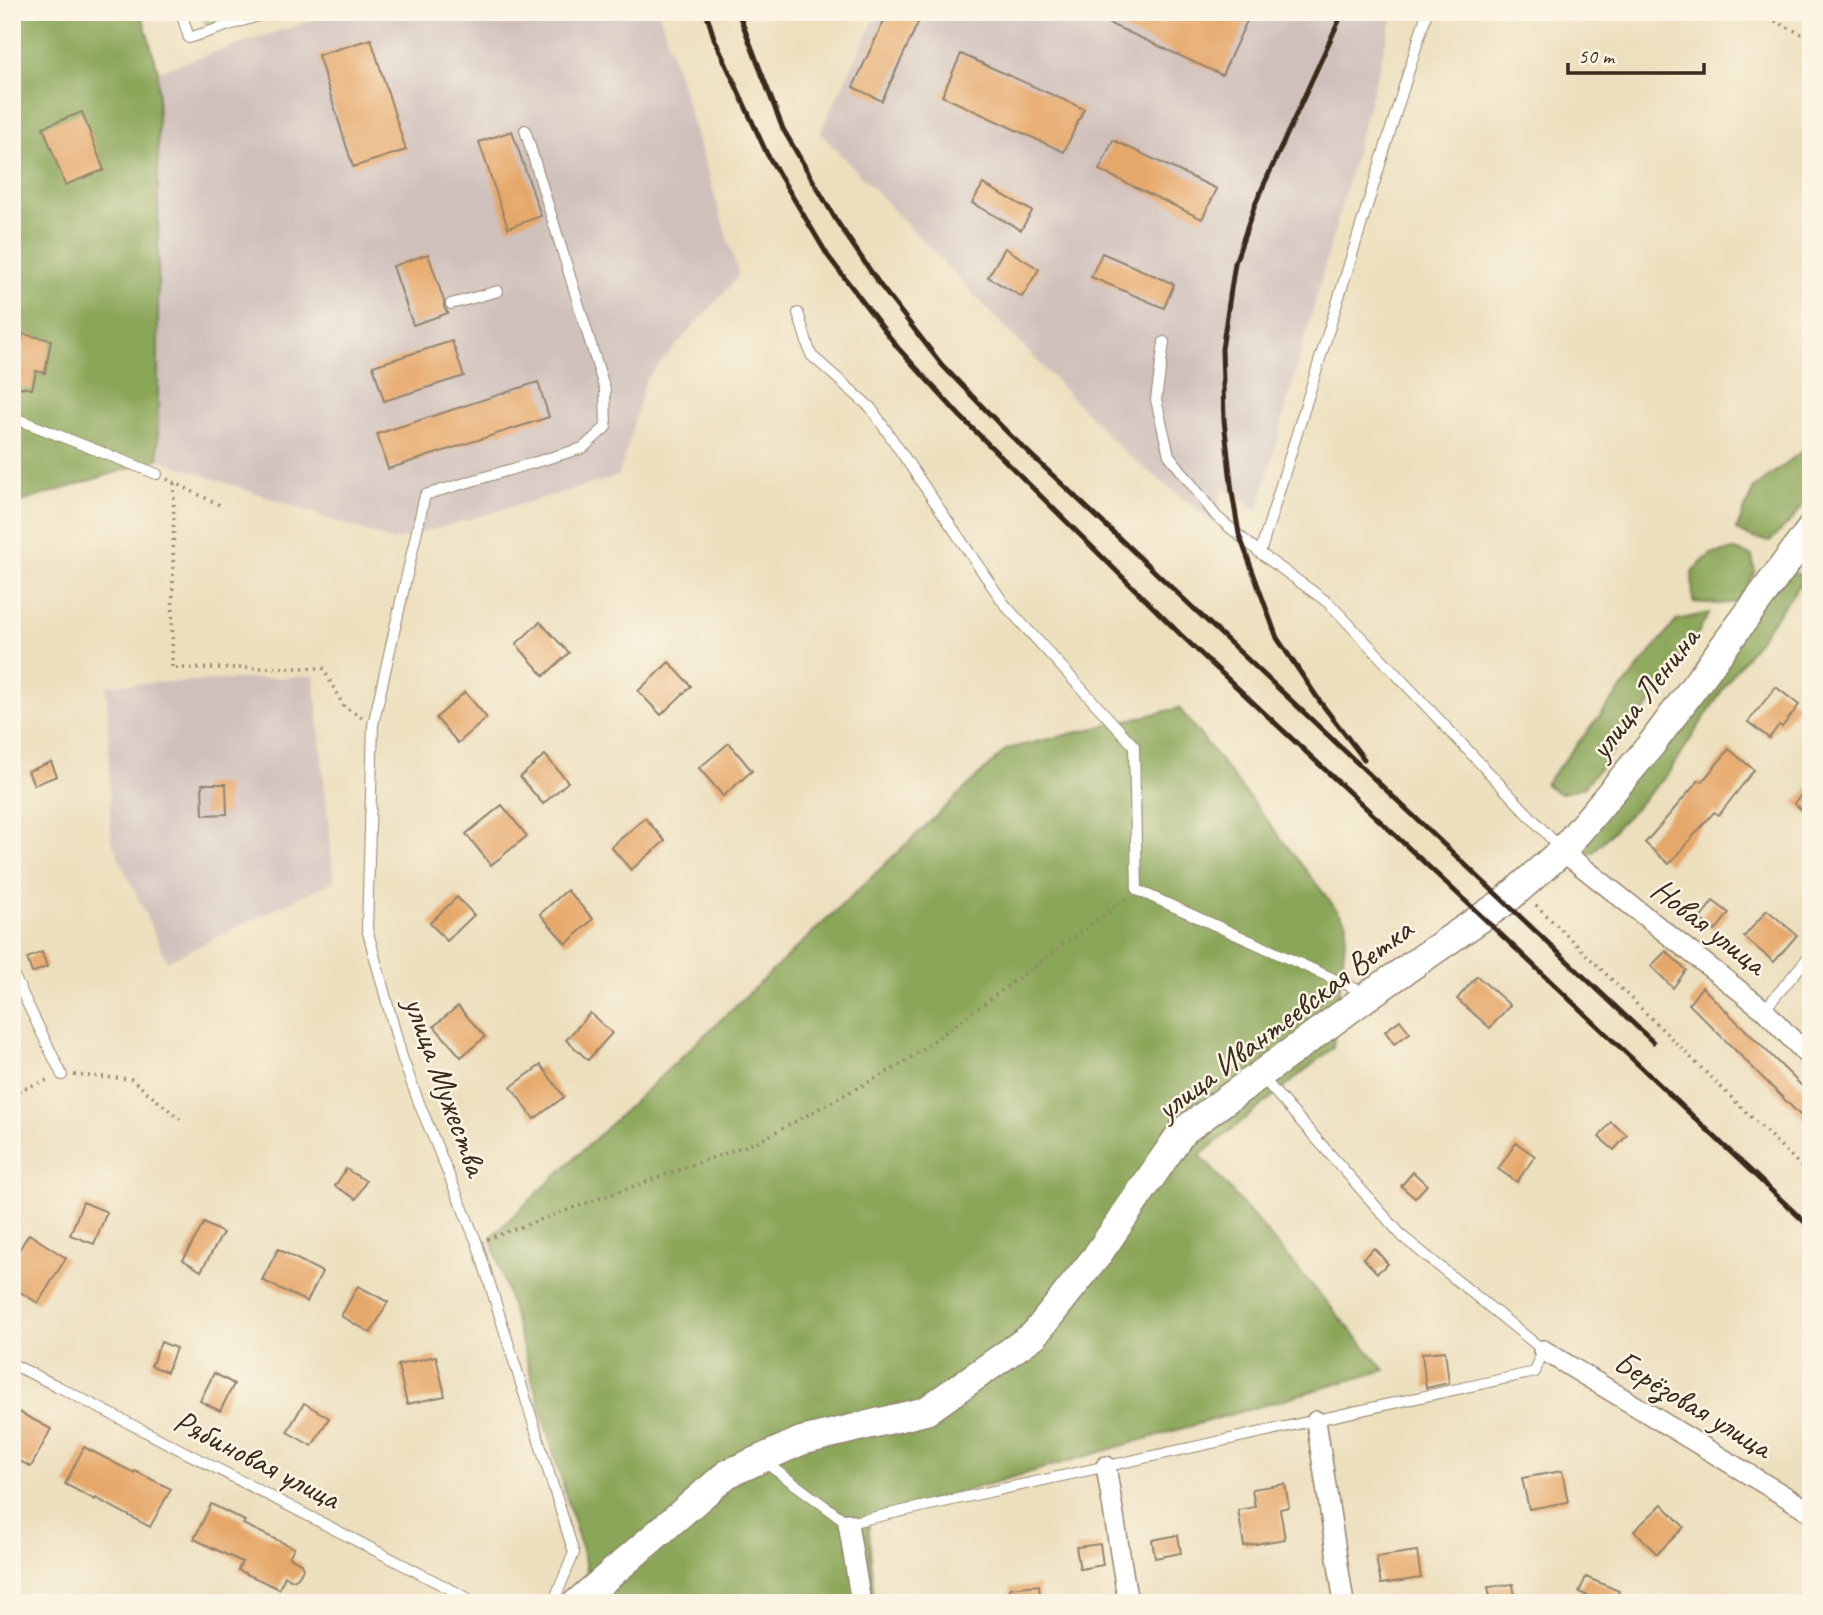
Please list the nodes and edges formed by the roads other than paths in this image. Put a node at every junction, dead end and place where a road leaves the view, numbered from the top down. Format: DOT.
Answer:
graph roads {
  1 [pos="181,12"];
  2 [pos="270,12"];
  3 [pos="1427,12"];
  4 [pos="525,130"];
  5 [pos="498,290"];
  6 [pos="451,304"];
  7 [pos="798,313"];
  8 [pos="1164,342"];
  9 [pos="12,417"];
  10 [pos="157,474"];
  11 [pos="1811,528"];
  12 [pos="1260,552"];
  13 [pos="1562,851"];
  14 [pos="1520,889"];
  15 [pos="1811,954"];
  16 [pos="12,972"];
  17 [pos="1369,995"];
  18 [pos="1764,1010"];
  19 [pos="1811,1059"];
  20 [pos="62,1074"];
  21 [pos="1260,1076"];
  22 [pos="1543,1350"];
  23 [pos="12,1364"];
  24 [pos="1316,1421"];
  25 [pos="760,1459"];
  26 [pos="1106,1466"];
  27 [pos="1811,1512"];
  28 [pos="848,1523"];
  29 [pos="477,1603"];
  30 [pos="553,1603"];
  31 [pos="577,1603"];
  32 [pos="861,1603"];
  33 [pos="1128,1603"];
  34 [pos="1344,1603"];
  1 -- 2 [label="lane"];
  3 -- 12 [label="lane"];
  4 -- 30 [label="lane, улица Мужества"];
  5 -- 6 [label="lane"];
  7 -- 17 [label="lane"];
  8 -- 12 [label="lane"];
  9 -- 10 [label="lane"];
  11 -- 13 [label="main road, улица Ленина"];
  12 -- 13 [label="lane"];
  13 -- 14 [label="main road, улица Ленина"];
  13 -- 18 [label="street, Новая улица"];
  14 -- 17 [label="main road, улица Ивантеевская Ветка"];
  15 -- 18 [label="lane"];
  16 -- 20 [label="lane"];
  17 -- 21 [label="main road, улица Ивантеевская Ветка"];
  18 -- 19 [label="street, Новая улица"];
  21 -- 22 [label="lane"];
  21 -- 25 [label="main road, улица Ивантеевская Ветка"];
  22 -- 24 [label="lane"];
  22 -- 27 [label="street, Берёзовая улица"];
  23 -- 29 [label="lane, Рябиновая улица"];
  24 -- 26 [label="lane"];
  24 -- 34 [label="street"];
  25 -- 28 [label="lane"];
  25 -- 31 [label="main road, улица Ивантеевская Ветка"];
  26 -- 28 [label="lane"];
  26 -- 33 [label="street"];
  28 -- 32 [label="street"];
}
